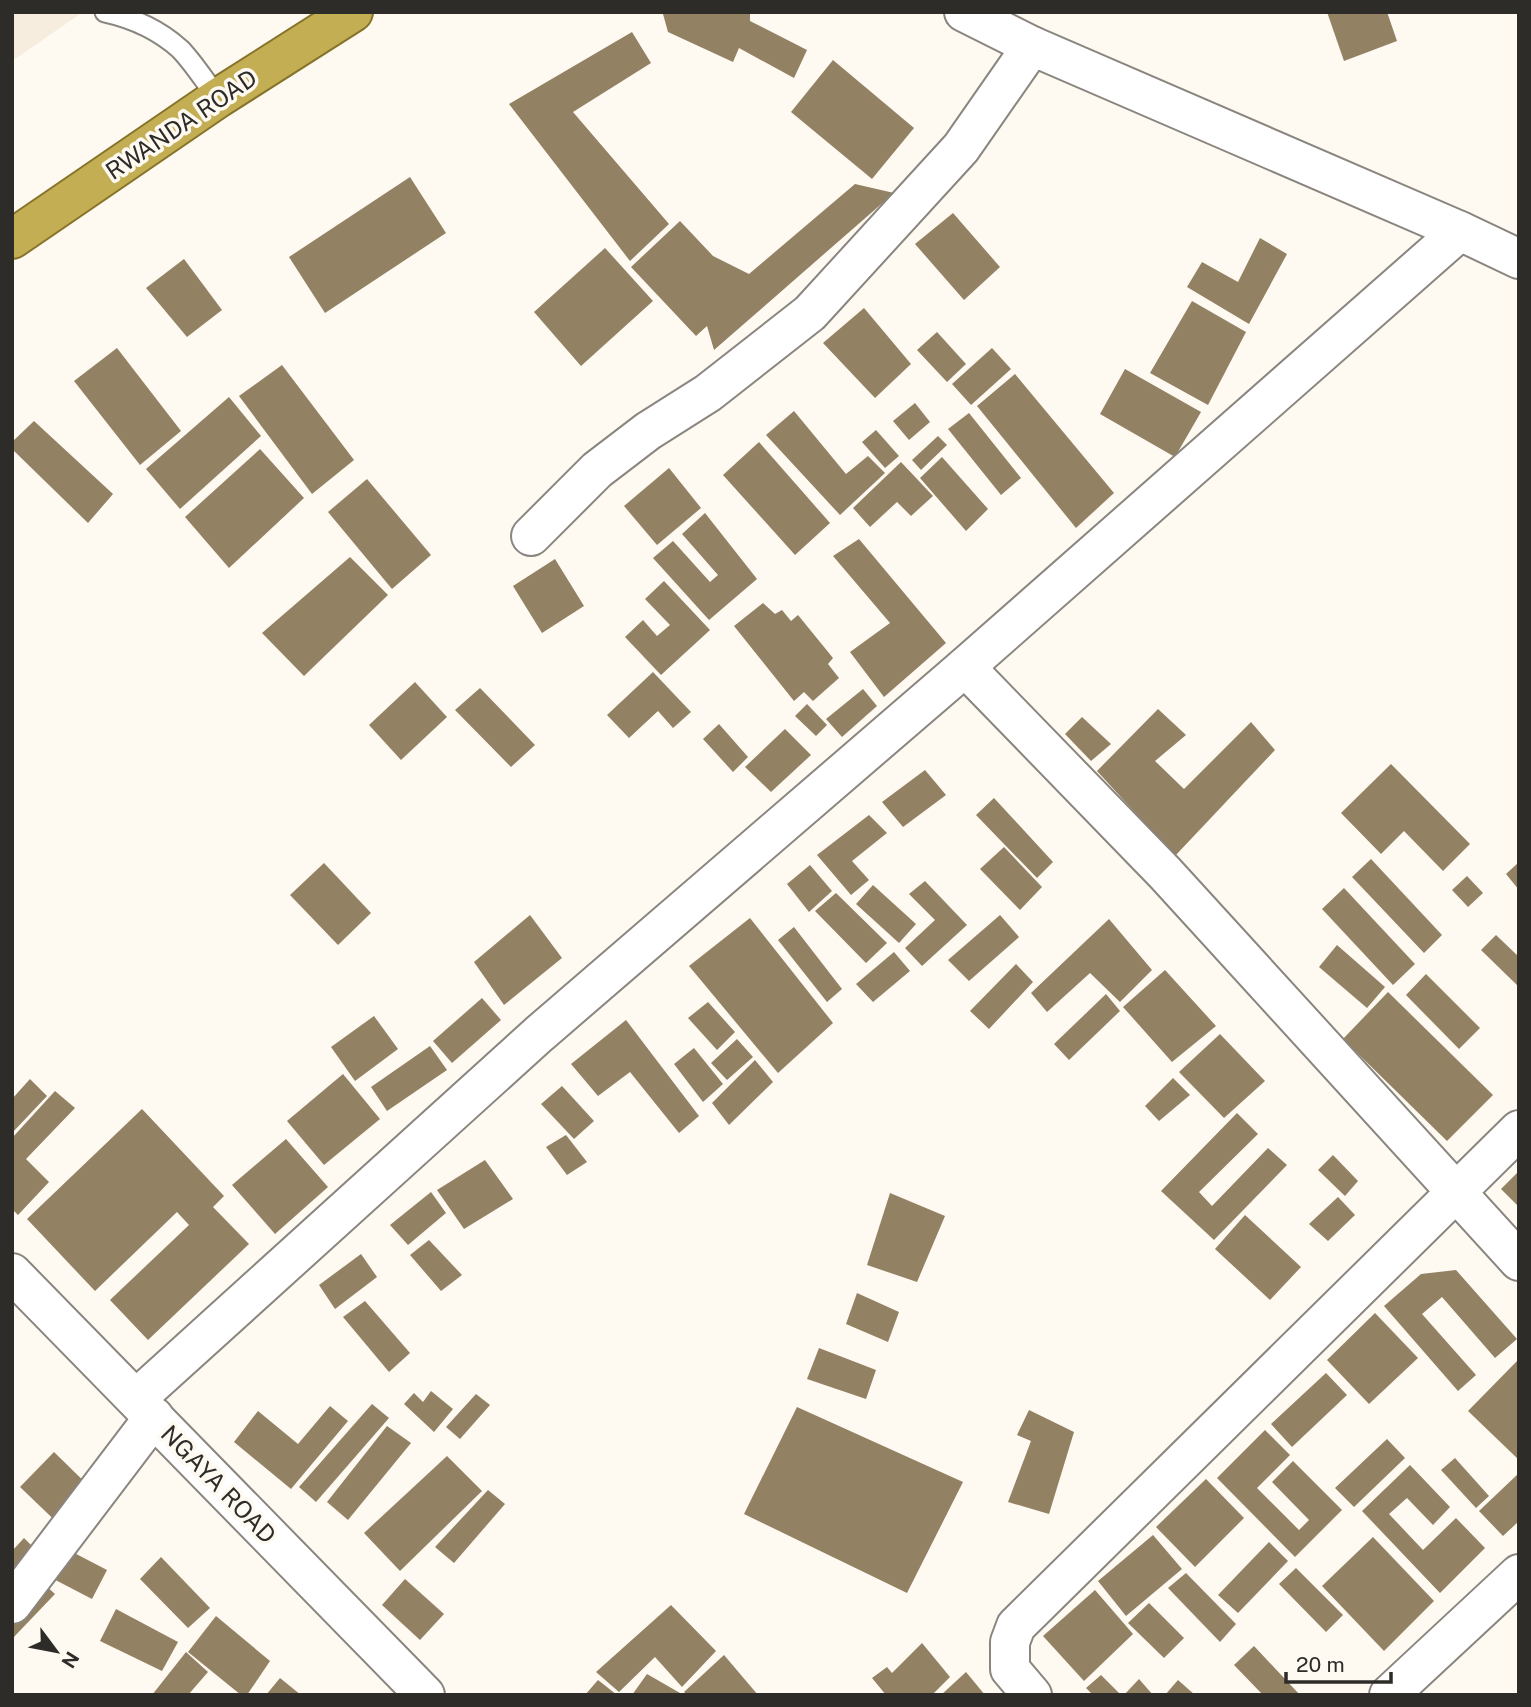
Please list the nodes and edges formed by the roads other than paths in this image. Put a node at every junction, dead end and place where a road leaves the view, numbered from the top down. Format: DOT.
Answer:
graph roads {
  1 [pos="105,12"];
  2 [pos="352,12"];
  3 [pos="964,12"];
  4 [pos="1032,47"];
  5 [pos="218,98"];
  6 [pos="1460,231"];
  7 [pos="12,239"];
  8 [pos="1519,260"];
  9 [pos="531,536"];
  10 [pos="965,667"];
  11 [pos="1519,1130"];
  12 [pos="1454,1192"];
  13 [pos="1519,1261"];
  14 [pos="12,1273"];
  15 [pos="145,1408"];
  16 [pos="1519,1574"];
  17 [pos="12,1604"];
  18 [pos="425,1695"];
  19 [pos="1032,1695"];
  20 [pos="1389,1695"];
  1 -- 5 [label="lane"];
  2 -- 5 [label="highway, RWANDA ROAD"];
  3 -- 4 [label="street"];
  4 -- 6 [label="street"];
  4 -- 9 [label="street"];
  5 -- 7 [label="highway, RWANDA ROAD"];
  6 -- 8 [label="street"];
  6 -- 10 [label="street"];
  10 -- 12 [label="street"];
  10 -- 15 [label="street"];
  11 -- 12 [label="street"];
  12 -- 13 [label="street"];
  12 -- 19 [label="street"];
  14 -- 15 [label="street, NGAYA ROAD"];
  15 -- 17 [label="street"];
  15 -- 18 [label="street, NGAYA ROAD"];
  16 -- 20 [label="street"];
}
